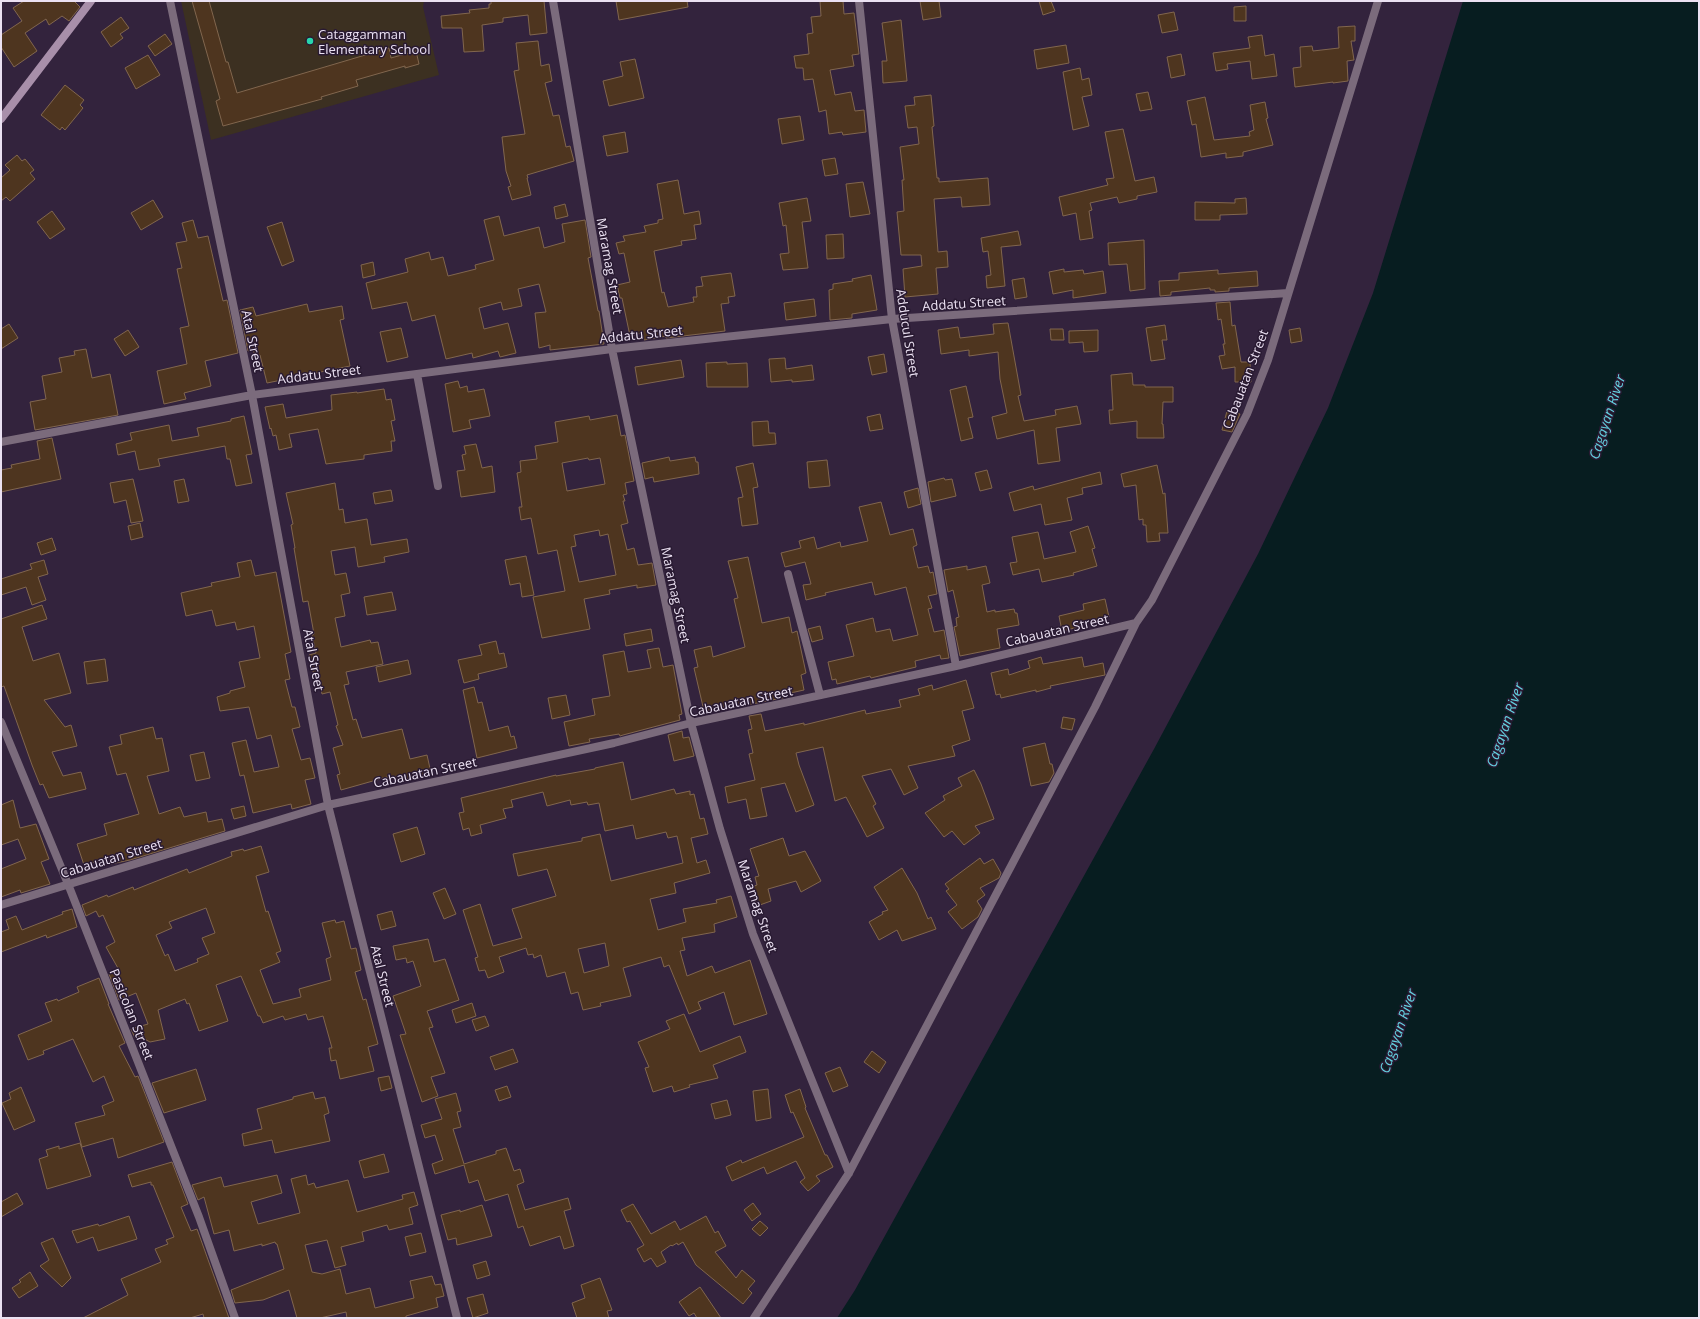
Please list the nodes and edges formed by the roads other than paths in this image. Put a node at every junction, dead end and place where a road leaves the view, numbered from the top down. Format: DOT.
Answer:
graph roads {
  1 [pos="91,1"];
  2 [pos="170,1"];
  3 [pos="553,1"];
  4 [pos="859,1"];
  5 [pos="1378,1"];
  6 [pos="1,119"];
  7 [pos="1288,294"];
  8 [pos="892,320"];
  9 [pos="612,349"];
  10 [pos="417,374"];
  11 [pos="252,395"];
  12 [pos="1,442"];
  13 [pos="438,486"];
  14 [pos="788,574"];
  15 [pos="1136,623"];
  16 [pos="956,666"];
  17 [pos="820,696"];
  18 [pos="1,722"];
  19 [pos="691,724"];
  20 [pos="328,805"];
  21 [pos="68,884"];
  22 [pos="1,905"];
  23 [pos="849,1173"];
  24 [pos="235,1318"];
  25 [pos="457,1318"];
  26 [pos="754,1318"];
  1 -- 6 [label="street"];
  2 -- 11 [label="street, Atal Street"];
  3 -- 9 [label="street, Maramag Street"];
  4 -- 8 [label="street, Adducul Street"];
  5 -- 7 [label="street, Cabauatan Street"];
  7 -- 8 [label="street, Addatu Street"];
  7 -- 15 [label="street, Cabauatan Street"];
  8 -- 9 [label="street, Addatu Street"];
  8 -- 16 [label="street, Adducul Street"];
  9 -- 10 [label="street, Addatu Street"];
  9 -- 19 [label="street, Maramag Street"];
  10 -- 11 [label="street, Addatu Street"];
  10 -- 13 [label="street"];
  11 -- 12 [label="street, Addatu Street"];
  11 -- 20 [label="street, Atal Street"];
  14 -- 17 [label="street"];
  15 -- 16 [label="street, Cabauatan Street"];
  15 -- 23 [label="street"];
  16 -- 17 [label="street, Cabauatan Street"];
  17 -- 19 [label="street, Cabauatan Street"];
  18 -- 21 [label="street, Pasicolan Street"];
  19 -- 20 [label="street, Cabauatan Street"];
  19 -- 23 [label="street, Maramag Street"];
  20 -- 21 [label="street, Cabauatan Street"];
  20 -- 25 [label="street, Atal Street"];
  21 -- 22 [label="street, Cabauatan Street"];
  21 -- 24 [label="street, Pasicolan Street"];
  23 -- 26 [label="street"];
}
